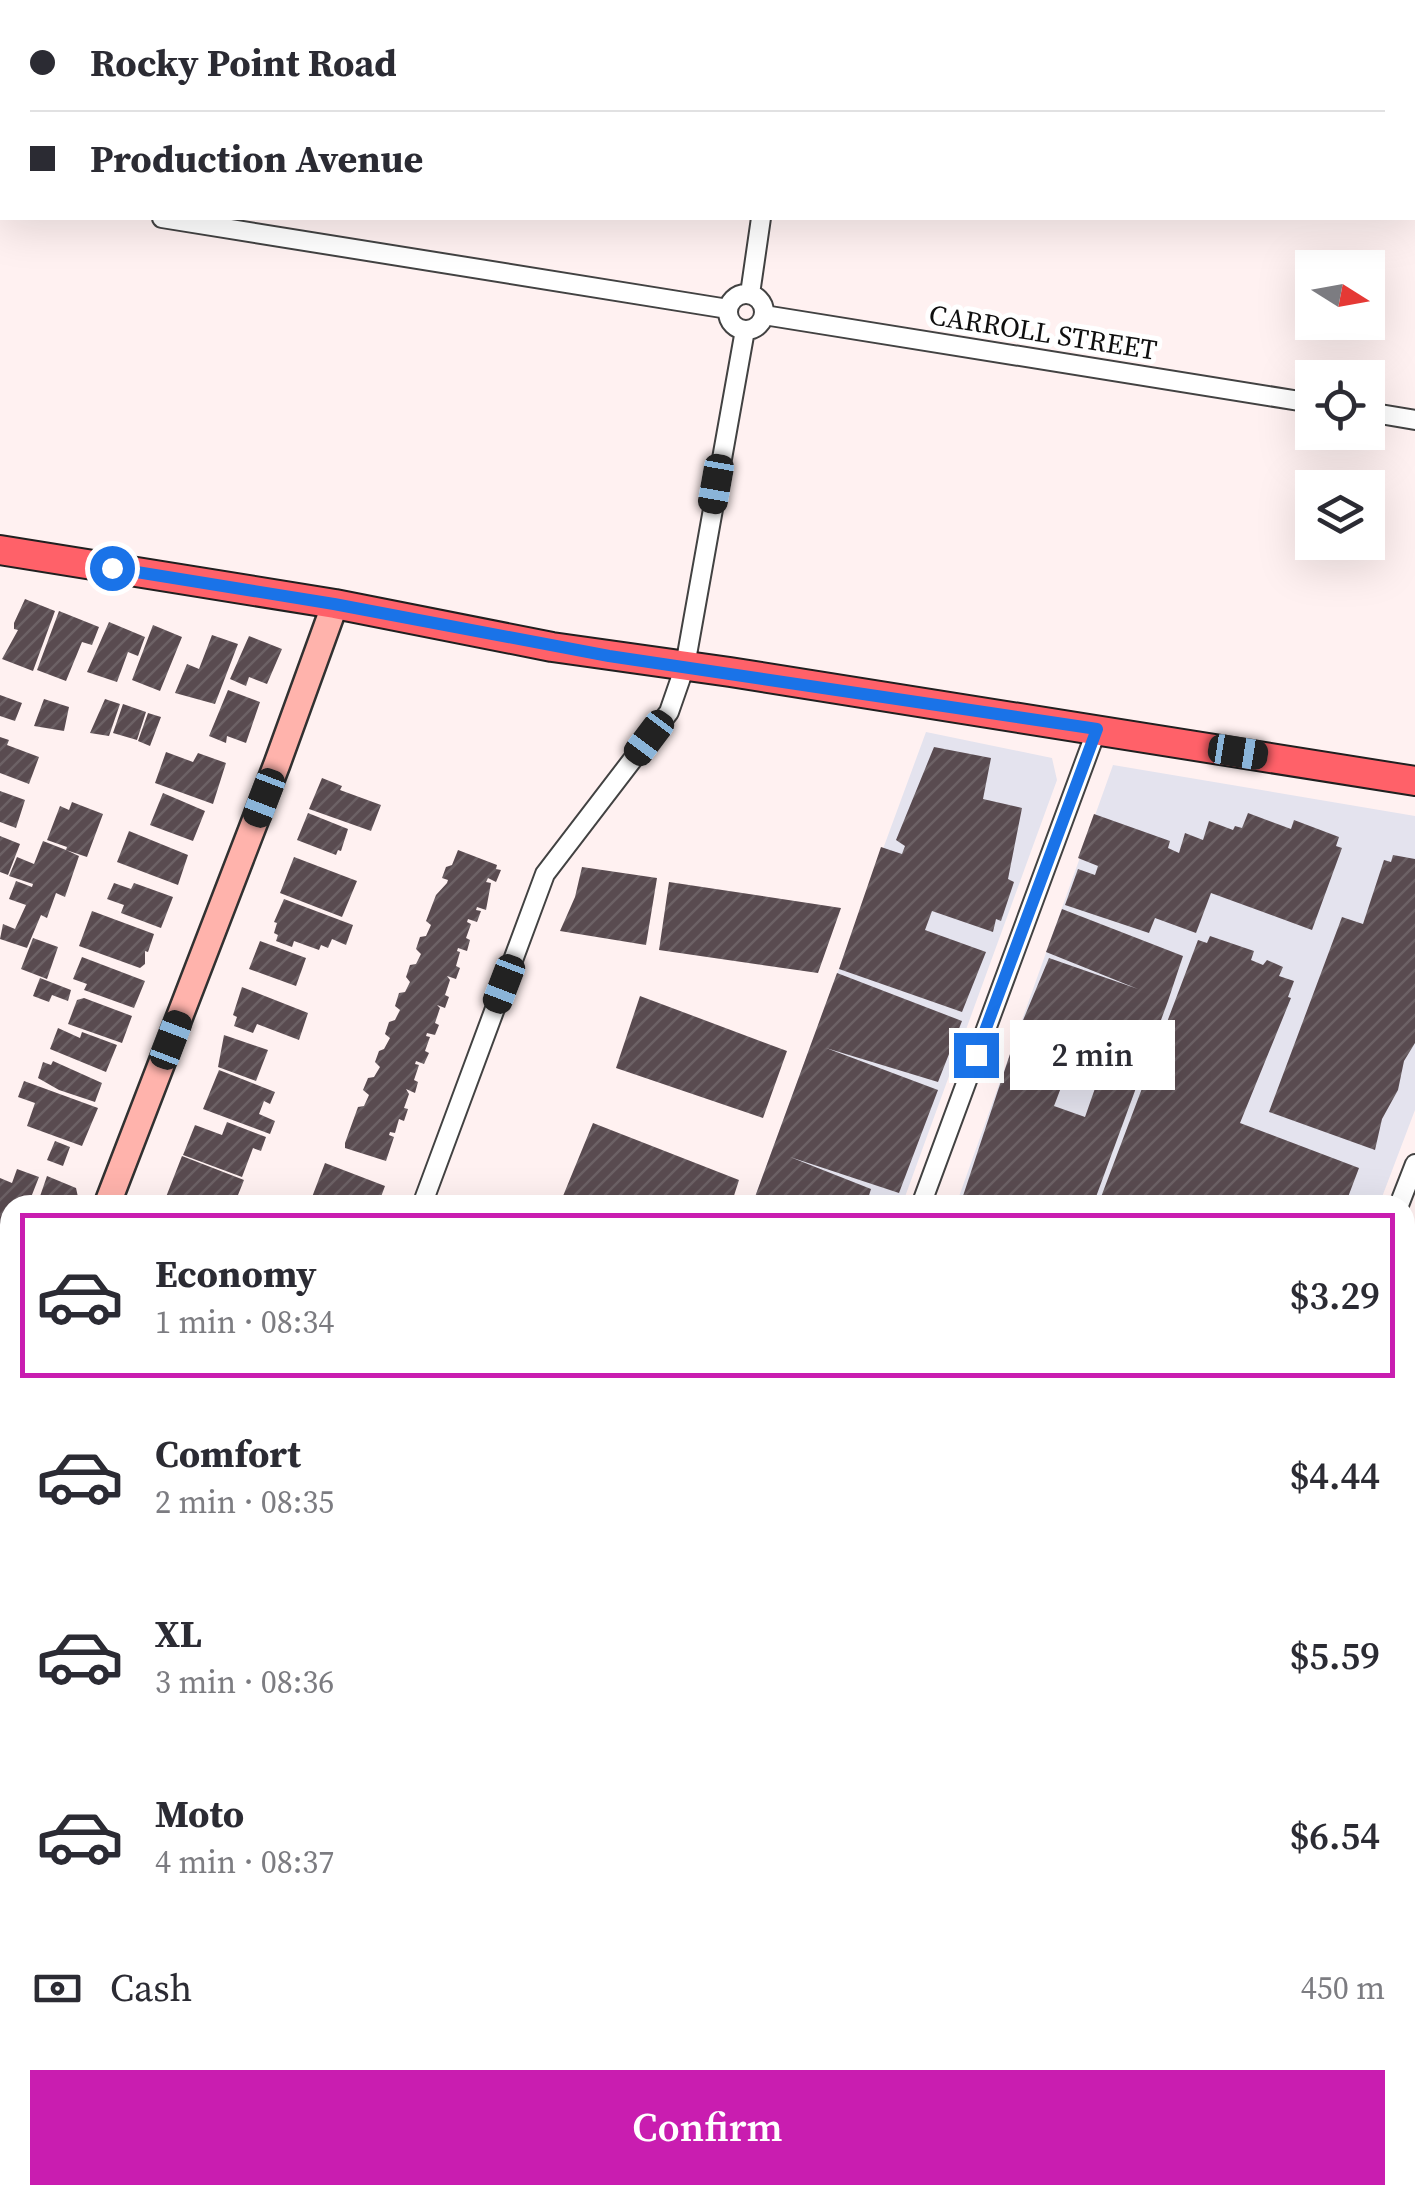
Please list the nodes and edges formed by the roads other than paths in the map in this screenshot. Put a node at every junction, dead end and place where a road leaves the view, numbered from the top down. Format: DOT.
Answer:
graph roads {
  1 [pos="174,220"];
  2 [pos="761,220"];
  3 [pos="750,294"];
  4 [pos="728,309"];
  5 [pos="764,314"];
  6 [pos="744,330"];
  7 [pos="1295,400"];
  8 [pos="1385,415"];
  9 [pos="1415,420"];
  10 [pos="0,550"];
  11 [pos="334,604"];
  12 [pos="686,666"];
  13 [pos="1097,729"];
  14 [pos="1415,780"];
  15 [pos="1415,1164"];
  16 [pos="111,1195"];
  17 [pos="426,1195"];
  18 [pos="925,1195"];
  19 [pos="1403,1195"];
  1 -- 4 [label="street"];
  2 -- 3 [label="street"];
  3 -- 4 [label="street"];
  3 -- 5 [label="street"];
  4 -- 6 [label="street"];
  5 -- 6 [label="street"];
  5 -- 7 [label="street, CARROLL STREET"];
  6 -- 12 [label="street"];
  8 -- 9 [label="street"];
  10 -- 11 [label="main road"];
  11 -- 12 [label="main road"];
  11 -- 16 [label="street"];
  12 -- 13 [label="main road"];
  12 -- 17 [label="street"];
  13 -- 14 [label="main road"];
  13 -- 18 [label="street"];
  15 -- 19 [label="street"];
}
